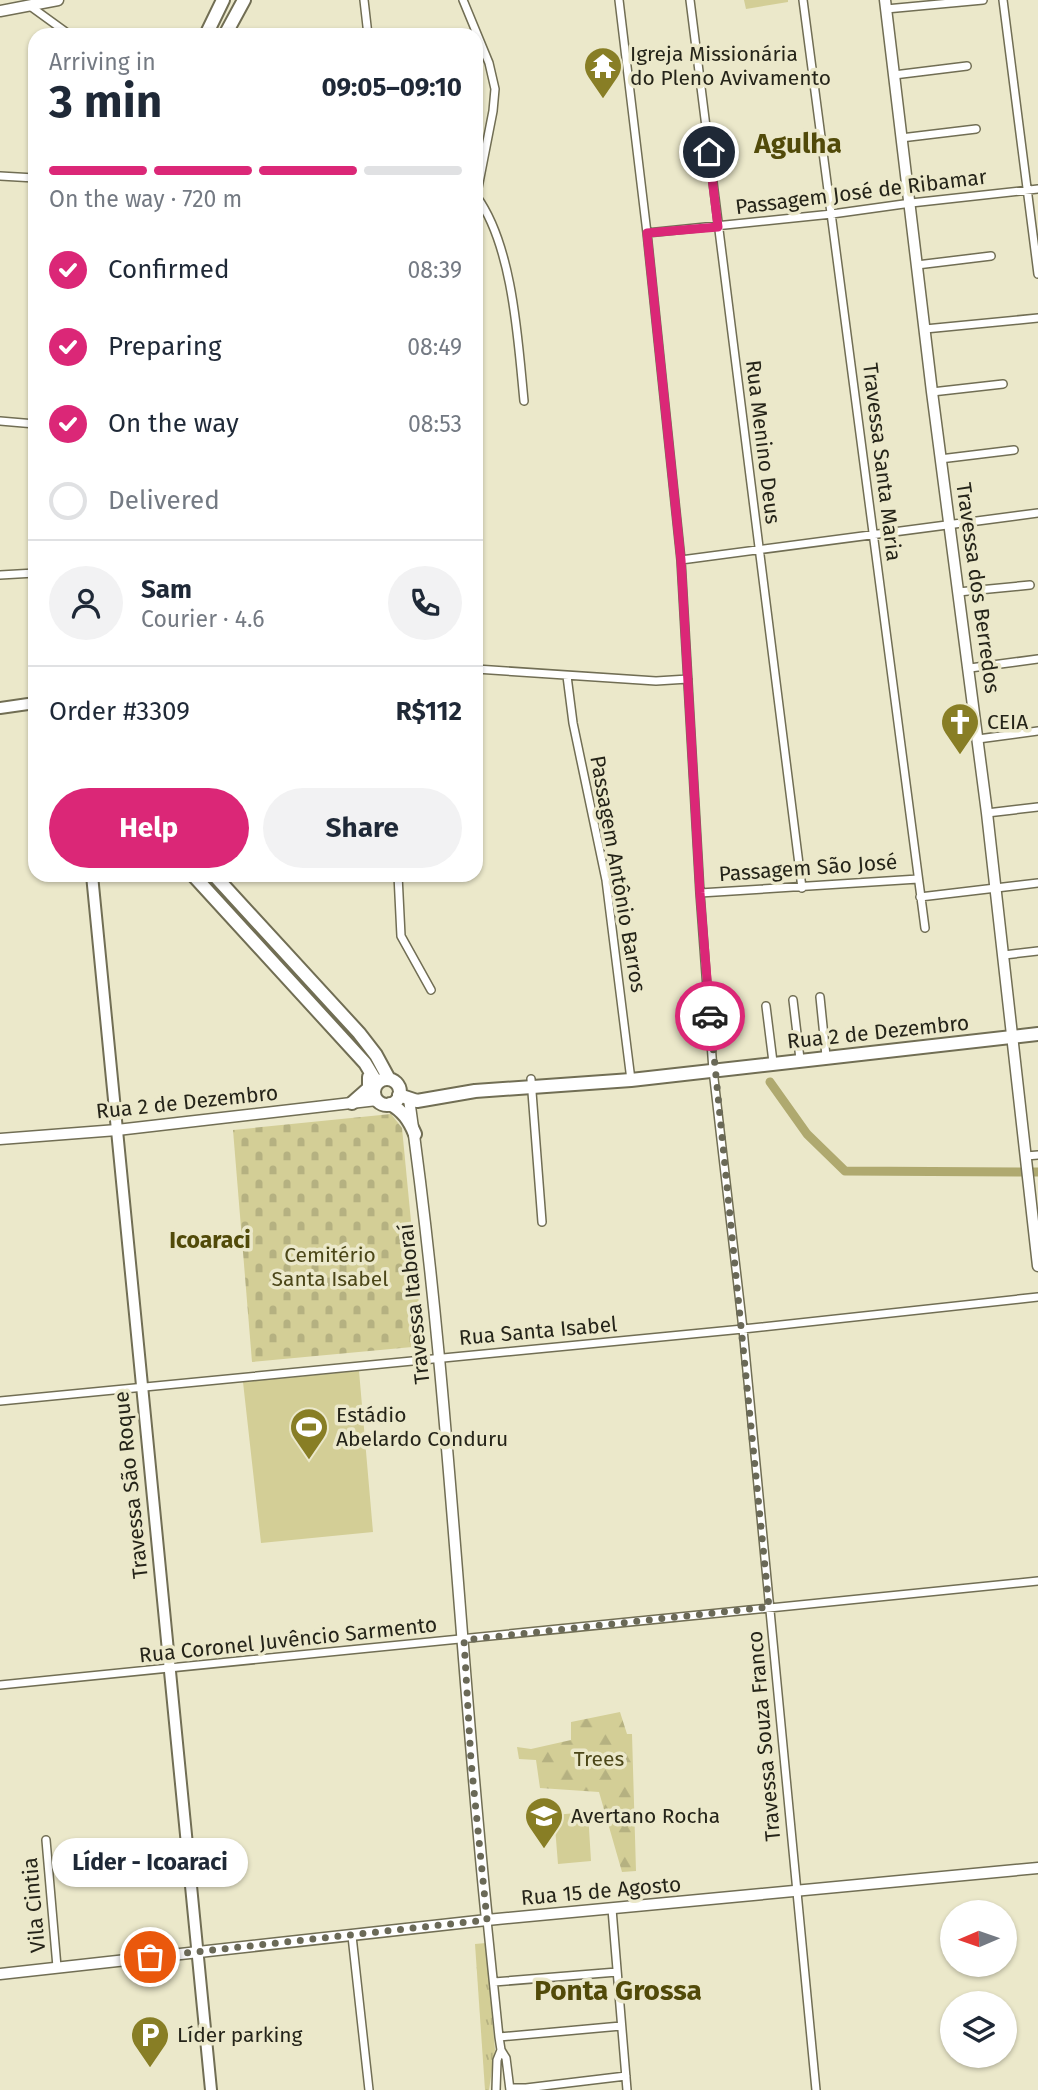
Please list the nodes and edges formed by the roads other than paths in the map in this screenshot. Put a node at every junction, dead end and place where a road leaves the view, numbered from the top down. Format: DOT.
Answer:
graph roads {
  1 [pos="58,0"];
  2 [pos="223,0"];
  3 [pos="244,0"];
  4 [pos="364,0"];
  5 [pos="463,0"];
  6 [pos="619,0"];
  7 [pos="690,0"];
  8 [pos="803,0"];
  9 [pos="982,0"];
  10 [pos="1003,0"];
  11 [pos="18,4"];
  12 [pos="886,5"];
  13 [pos="30,6"];
  14 [pos="0,11"];
  15 [pos="60,28"];
  16 [pos="209,28"];
  17 [pos="229,28"];
  18 [pos="367,28"];
  19 [pos="475,28"];
  20 [pos="483,48"];
  21 [pos="967,66"];
  22 [pos="894,75"];
  23 [pos="976,129"];
  24 [pos="901,138"];
  25 [pos="483,162"];
  26 [pos="0,176"];
  27 [pos="28,178"];
  28 [pos="1038,188"];
  29 [pos="1028,190"];
  30 [pos="911,203"];
  31 [pos="483,207"];
  32 [pos="832,214"];
  33 [pos="718,227"];
  34 [pos="647,233"];
  35 [pos="991,256"];
  36 [pos="917,265"];
  37 [pos="1038,274"];
  38 [pos="1038,318"];
  39 [pos="925,329"];
  40 [pos="1003,384"];
  41 [pos="932,392"];
  42 [pos="524,401"];
  43 [pos="0,421"];
  44 [pos="28,423"];
  45 [pos="1014,450"];
  46 [pos="940,459"];
  47 [pos="1038,513"];
  48 [pos="950,524"];
  49 [pos="873,533"];
  50 [pos="760,549"];
  51 [pos="681,560"];
  52 [pos="28,573"];
  53 [pos="0,575"];
  54 [pos="1030,585"];
  55 [pos="958,592"];
  56 [pos="1038,659"];
  57 [pos="970,668"];
  58 [pos="483,670"];
  59 [pos="567,676"];
  60 [pos="688,680"];
  61 [pos="28,704"];
  62 [pos="0,708"];
  63 [pos="1038,732"];
  64 [pos="978,739"];
  65 [pos="1038,807"];
  66 [pos="988,813"];
  67 [pos="918,879"];
  68 [pos="93,882"];
  69 [pos="199,882"];
  70 [pos="220,882"];
  71 [pos="398,882"];
  72 [pos="1038,883"];
  73 [pos="802,888"];
  74 [pos="996,888"];
  75 [pos="700,893"];
  76 [pos="920,897"];
  77 [pos="925,928"];
  78 [pos="1038,951"];
  79 [pos="1004,955"];
  80 [pos="430,990"];
  81 [pos="820,997"];
  82 [pos="793,1000"];
  83 [pos="766,1006"];
  84 [pos="1038,1034"];
  85 [pos="1014,1037"];
  86 [pos="826,1056"];
  87 [pos="800,1059"];
  88 [pos="773,1062"];
  89 [pos="365,1063"];
  90 [pos="716,1068"];
  91 [pos="631,1076"];
  92 [pos="383,1081"];
  93 [pos="531,1083"];
  94 [pos="394,1100"];
  95 [pos="352,1103"];
  96 [pos="117,1130"];
  97 [pos="415,1134"];
  98 [pos="0,1139"];
  99 [pos="1038,1155"];
  100 [pos="1026,1156"];
  101 [pos="542,1222"];
  102 [pos="1038,1266"];
  103 [pos="1038,1297"];
  104 [pos="743,1329"];
  105 [pos="439,1358"];
  106 [pos="141,1389"];
  107 [pos="0,1402"];
  108 [pos="1038,1581"];
  109 [pos="769,1607"];
  110 [pos="464,1640"];
  111 [pos="169,1669"];
  112 [pos="0,1685"];
  113 [pos="46,1840"];
  114 [pos="1038,1868"];
  115 [pos="795,1893"];
  116 [pos="612,1909"];
  117 [pos="487,1920"];
  118 [pos="352,1936"];
  119 [pos="196,1951"];
  120 [pos="57,1967"];
  121 [pos="617,1972"];
  122 [pos="0,1973"];
  123 [pos="494,1982"];
  124 [pos="621,2026"];
  125 [pos="499,2037"];
  126 [pos="501,2050"];
  127 [pos="626,2076"];
  128 [pos="510,2089"];
  129 [pos="211,2090"];
  130 [pos="369,2090"];
  131 [pos="496,2090"];
  132 [pos="627,2090"];
  133 [pos="816,2090"];
  1 -- 13 [label="street"];
  2 -- 16 [label="main road"];
  3 -- 17 [label="main road"];
  4 -- 18 [label="street"];
  5 -- 19 [label="street"];
  6 -- 34 [label="street, Travessa Souza Franco"];
  7 -- 33 [label="street, Rua Menino Deus"];
  8 -- 32 [label="street, Travessa Santa Maria"];
  9 -- 12 [label="street"];
  10 -- 29 [label="street"];
  11 -- 13 [label="street"];
  11 -- 14 [label="street"];
  12 -- 22 [label="street, Travessa dos Berredos"];
  13 -- 15 [label="street"];
  20 -- 25 [label="street"];
  21 -- 22 [label="street"];
  22 -- 24 [label="street, Travessa dos Berredos"];
  23 -- 24 [label="street"];
  24 -- 30 [label="street, Travessa dos Berredos"];
  26 -- 27 [label="street"];
  28 -- 29 [label="street, Passagem José de Ribamar"];
  29 -- 30 [label="street, Passagem José de Ribamar"];
  29 -- 37 [label="street"];
  30 -- 32 [label="street, Passagem José de Ribamar"];
  30 -- 36 [label="street, Travessa dos Berredos"];
  31 -- 42 [label="street"];
  32 -- 33 [label="street, Passagem José de Ribamar"];
  32 -- 49 [label="street, Travessa Santa Maria"];
  33 -- 34 [label="street, Passagem José de Ribamar"];
  33 -- 50 [label="street, Rua Menino Deus"];
  34 -- 51 [label="street, Travessa Souza Franco"];
  35 -- 36 [label="street"];
  36 -- 39 [label="street, Travessa dos Berredos"];
  38 -- 39 [label="street"];
  39 -- 41 [label="street, Travessa dos Berredos"];
  40 -- 41 [label="street"];
  41 -- 46 [label="street, Travessa dos Berredos"];
  43 -- 44 [label="street"];
  45 -- 46 [label="street"];
  46 -- 48 [label="street, Travessa dos Berredos"];
  47 -- 48 [label="street"];
  48 -- 49 [label="street"];
  48 -- 55 [label="street, Travessa dos Berredos"];
  49 -- 50 [label="street"];
  49 -- 67 [label="street, Travessa Santa Maria"];
  50 -- 51 [label="street"];
  50 -- 73 [label="street, Rua Menino Deus"];
  51 -- 60 [label="street, Travessa Souza Franco"];
  52 -- 53 [label="street"];
  54 -- 55 [label="street"];
  55 -- 57 [label="street, Travessa dos Berredos"];
  56 -- 57 [label="street"];
  57 -- 64 [label="street, Travessa dos Berredos"];
  58 -- 59 [label="street"];
  59 -- 60 [label="street"];
  59 -- 91 [label="street, Passagem Antônio Barros"];
  60 -- 75 [label="street, Travessa Souza Franco"];
  61 -- 62 [label="main road"];
  63 -- 64 [label="street"];
  64 -- 66 [label="street, Travessa dos Berredos"];
  65 -- 66 [label="street"];
  66 -- 74 [label="street, Travessa dos Berredos"];
  67 -- 73 [label="street, Passagem São José"];
  67 -- 76 [label="street, Travessa Santa Maria"];
  68 -- 96 [label="main road, Travessa São Roque"];
  69 -- 89 [label="main road"];
  70 -- 92 [label="main road"];
  71 -- 80 [label="street"];
  72 -- 74 [label="street"];
  73 -- 75 [label="street, Passagem São José"];
  74 -- 76 [label="street"];
  74 -- 79 [label="street, Travessa dos Berredos"];
  75 -- 90 [label="street, Travessa Souza Franco"];
  76 -- 77 [label="street, Travessa Santa Maria"];
  78 -- 79 [label="street"];
  79 -- 85 [label="street, Travessa dos Berredos"];
  81 -- 86 [label="street"];
  82 -- 87 [label="street"];
  83 -- 88 [label="street"];
  84 -- 85 [label="main road, Rua 2 de Dezembro"];
  85 -- 86 [label="main road, Rua 2 de Dezembro"];
  85 -- 100 [label="street, Travessa dos Berredos"];
  86 -- 87 [label="main road, Rua 2 de Dezembro"];
  87 -- 88 [label="main road, Rua 2 de Dezembro"];
  88 -- 90 [label="main road, Rua 2 de Dezembro"];
  89 -- 92 [label="main road"];
  89 -- 95 [label="main road"];
  90 -- 91 [label="main road, Rua 2 de Dezembro"];
  90 -- 104 [label="street, Travessa Souza Franco"];
  91 -- 93 [label="main road, Rua 2 de Dezembro"];
  92 -- 94 [label="main road"];
  92 -- 94 [label="main road"];
  93 -- 94 [label="main road, Rua 2 de Dezembro"];
  93 -- 101 [label="street"];
  94 -- 95 [label="street, Rua 2 de Dezembro"];
  94 -- 97 [label="street, Travessa Itaboraí"];
  94 -- 97 [label="main road"];
  95 -- 96 [label="street, Rua 2 de Dezembro"];
  96 -- 98 [label="street, Rua 2 de Dezembro"];
  96 -- 106 [label="main road, Travessa São Roque"];
  97 -- 105 [label="street, Travessa Itaboraí"];
  99 -- 100 [label="street"];
  100 -- 102 [label="street, Travessa dos Berredos"];
  103 -- 104 [label="street, Rua Santa Isabel"];
  104 -- 105 [label="street, Rua Santa Isabel"];
  104 -- 109 [label="street, Travessa Souza Franco"];
  105 -- 106 [label="street, Rua Santa Isabel"];
  105 -- 110 [label="street, Travessa Itaboraí"];
  106 -- 107 [label="street, Rua Santa Isabel"];
  106 -- 111 [label="main road, Travessa São Roque"];
  108 -- 109 [label="street, Rua Coronel Juvêncio Sarmento"];
  109 -- 110 [label="street, Rua Coronel Juvêncio Sarmento"];
  109 -- 115 [label="street, Travessa Souza Franco"];
  110 -- 111 [label="street, Rua Coronel Juvêncio Sarmento"];
  110 -- 117 [label="street, Travessa Itaboraí"];
  111 -- 112 [label="street, Rua Coronel Juvêncio Sarmento"];
  111 -- 119 [label="main road, Travessa São Roque"];
  113 -- 120 [label="street, Vila Cintia"];
  114 -- 115 [label="street, Rua 15 de Agosto"];
  115 -- 116 [label="street, Rua 15 de Agosto"];
  115 -- 133 [label="street, Travessa Souza Franco"];
  116 -- 117 [label="street, Rua 15 de Agosto"];
  116 -- 121 [label="street"];
  117 -- 118 [label="street, Rua 15 de Agosto"];
  117 -- 123 [label="street, Travessa Itaboraí"];
  118 -- 119 [label="street, Rua 15 de Agosto"];
  118 -- 130 [label="street"];
  119 -- 120 [label="street, Rua 15 de Agosto"];
  119 -- 129 [label="main road, Travessa São Roque"];
  120 -- 122 [label="street, Rua 15 de Agosto"];
  121 -- 123 [label="street"];
  121 -- 124 [label="street"];
  123 -- 125 [label="street, Travessa Itaboraí"];
  124 -- 125 [label="street"];
  124 -- 127 [label="street"];
  125 -- 126 [label="street, Travessa Itaboraí"];
  126 -- 128 [label="street, Travessa Itaboraí"];
  126 -- 131 [label="street, Travessa Itaboraí"];
  127 -- 128 [label="street"];
  127 -- 132 [label="street"];
}
